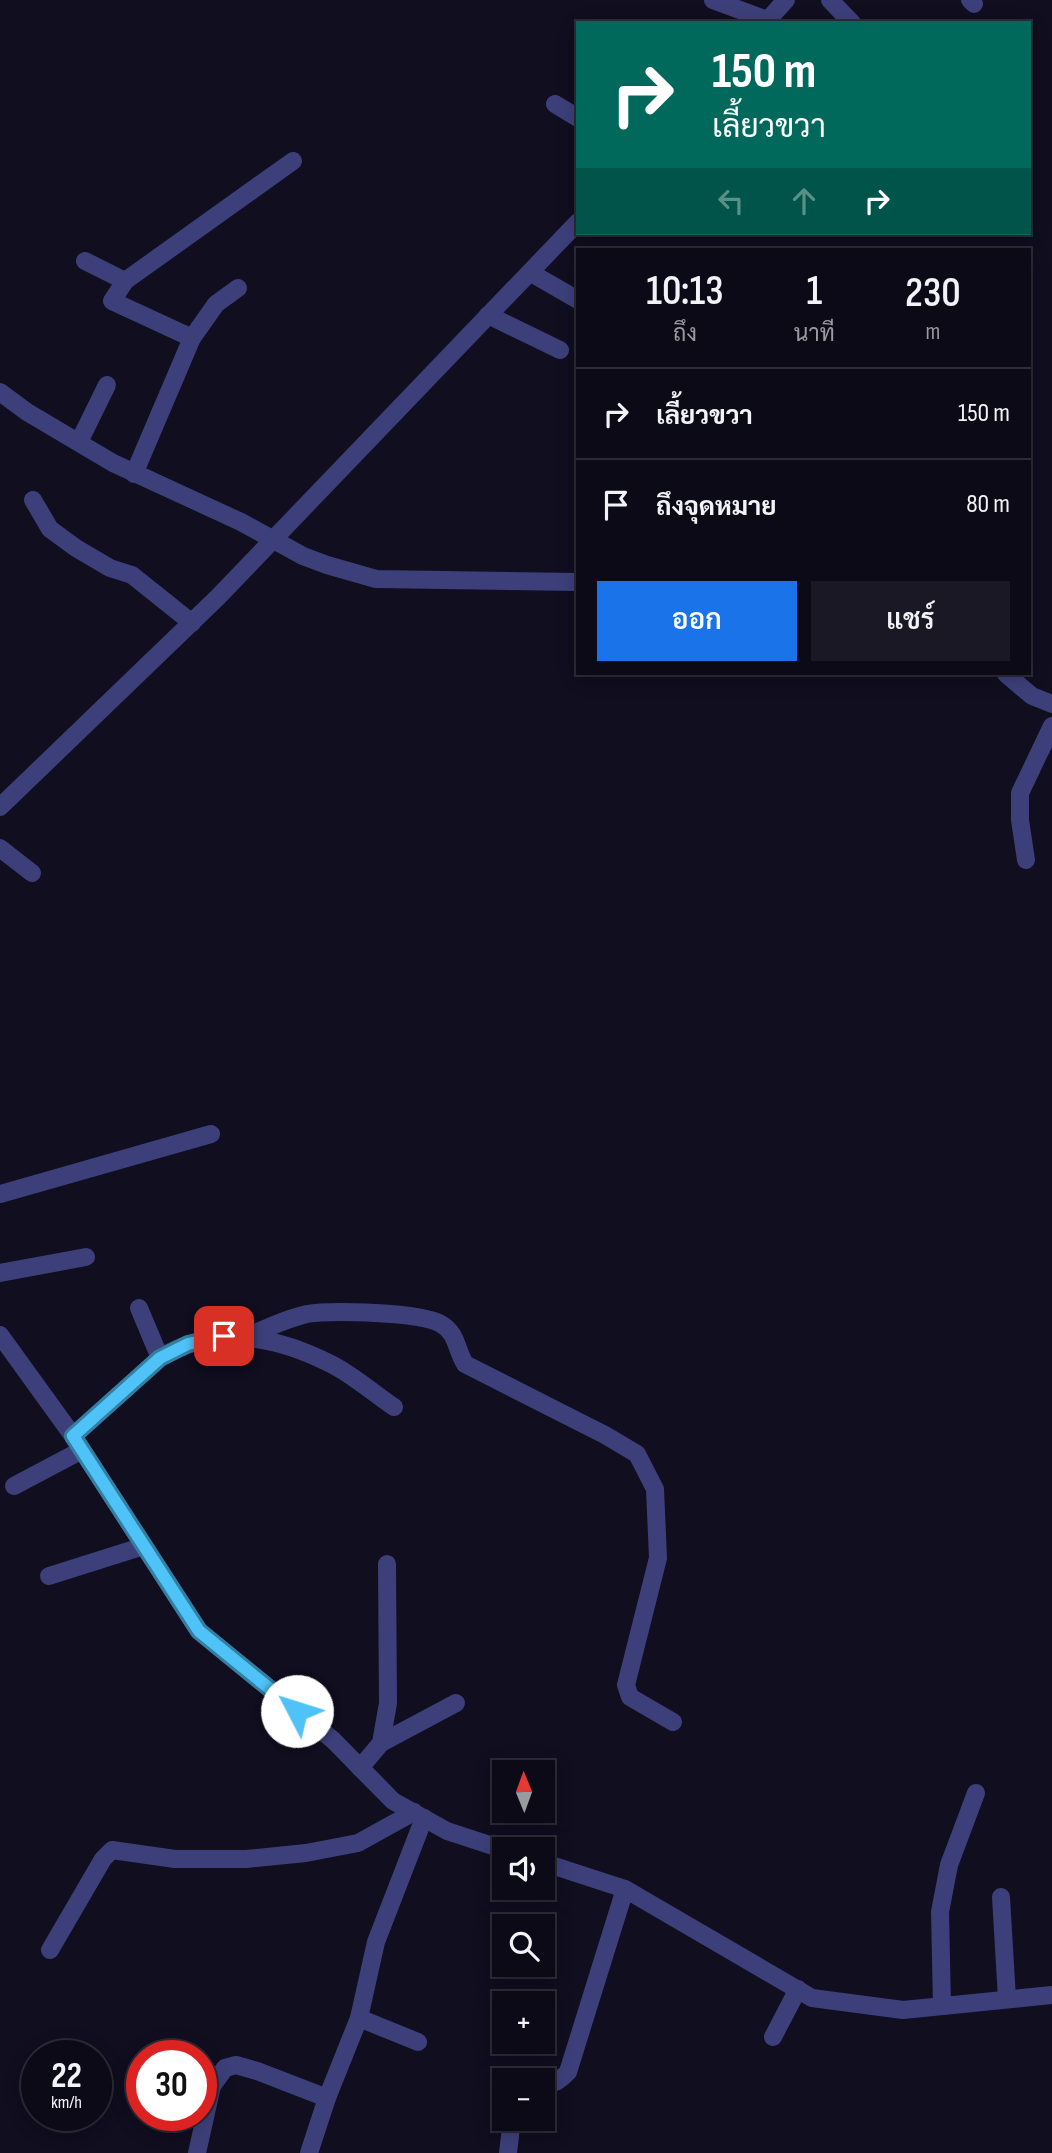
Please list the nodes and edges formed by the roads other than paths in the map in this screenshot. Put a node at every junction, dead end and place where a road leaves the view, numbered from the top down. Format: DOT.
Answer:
graph roads {
  1 [pos="713,0"];
  2 [pos="786,0"];
  3 [pos="830,0"];
  4 [pos="766,21"];
  5 [pos="850,21"];
  6 [pos="555,104"];
  7 [pos="576,117"];
  8 [pos="293,161"];
  9 [pos="576,224"];
  10 [pos="85,261"];
  11 [pos="531,273"];
  12 [pos="125,281"];
  13 [pos="238,288"];
  14 [pos="576,299"];
  15 [pos="488,315"];
  16 [pos="192,338"];
  17 [pos="560,350"];
  18 [pos="107,384"];
  19 [pos="0,392"];
  20 [pos="79,442"];
  21 [pos="134,474"];
  22 [pos="33,500"];
  23 [pos="273,540"];
  24 [pos="576,582"];
  25 [pos="192,623"];
  26 [pos="1007,675"];
  27 [pos="1052,704"];
  28 [pos="1052,726"];
  29 [pos="0,807"];
  30 [pos="0,848"];
  31 [pos="1026,860"];
  32 [pos="32,873"];
  33 [pos="211,1134"];
  34 [pos="0,1194"];
  35 [pos="86,1256"];
  36 [pos="0,1273"];
  37 [pos="139,1308"];
  38 [pos="0,1335"];
  39 [pos="246,1336"];
  40 [pos="160,1358"];
  41 [pos="394,1407"];
  42 [pos="77,1443"];
  43 [pos="14,1486"];
  44 [pos="144,1546"];
  45 [pos="387,1564"];
  46 [pos="49,1576"];
  47 [pos="456,1703"];
  48 [pos="673,1722"];
  49 [pos="381,1743"];
  50 [pos="360,1768"];
  51 [pos="976,1793"];
  52 [pos="419,1815"];
  53 [pos="492,1846"];
  54 [pos="555,1866"];
  55 [pos="625,1889"];
  56 [pos="1001,1897"];
  57 [pos="50,1950"];
  58 [pos="798,1989"];
  59 [pos="1052,1995"];
  60 [pos="1007,1999"];
  61 [pos="942,2006"];
  62 [pos="359,2018"];
  63 [pos="773,2038"];
  64 [pos="418,2042"];
  65 [pos="555,2082"];
  66 [pos="327,2098"];
  67 [pos="511,2131"];
  68 [pos="197,2153"];
  69 [pos="309,2153"];
  70 [pos="508,2153"];
  1 -- 4 [label="street"];
  2 -- 4 [label="street"];
  3 -- 5 [label="street"];
  6 -- 7 [label="street"];
  8 -- 12 [label="street"];
  9 -- 11 [label="street"];
  10 -- 12 [label="street"];
  11 -- 14 [label="street"];
  11 -- 15 [label="street"];
  12 -- 16 [label="street"];
  13 -- 16 [label="street"];
  15 -- 17 [label="street"];
  15 -- 23 [label="street"];
  16 -- 21 [label="street"];
  18 -- 20 [label="street"];
  19 -- 20 [label="street"];
  20 -- 21 [label="street"];
  21 -- 23 [label="street"];
  22 -- 25 [label="street"];
  23 -- 24 [label="street"];
  23 -- 25 [label="street"];
  25 -- 29 [label="street"];
  26 -- 27 [label="street"];
  28 -- 31 [label="street"];
  30 -- 32 [label="street"];
  33 -- 34 [label="street"];
  35 -- 36 [label="street"];
  37 -- 40 [label="street"];
  38 -- 42 [label="street"];
  39 -- 40 [label="street"];
  39 -- 41 [label="street"];
  39 -- 48 [label="street"];
  40 -- 42 [label="street"];
  42 -- 43 [label="street"];
  42 -- 44 [label="street"];
  44 -- 46 [label="street"];
  44 -- 50 [label="street"];
  45 -- 49 [label="street"];
  47 -- 49 [label="street"];
  49 -- 50 [label="street"];
  50 -- 52 [label="street"];
  51 -- 61 [label="street"];
  52 -- 53 [label="street"];
  52 -- 57 [label="street"];
  52 -- 62 [label="street"];
  54 -- 55 [label="street"];
  55 -- 58 [label="street"];
  55 -- 65 [label="street"];
  56 -- 60 [label="street"];
  58 -- 61 [label="street"];
  58 -- 63 [label="street"];
  59 -- 60 [label="street"];
  60 -- 61 [label="street"];
  62 -- 64 [label="street"];
  62 -- 66 [label="street"];
  66 -- 68 [label="street"];
  66 -- 69 [label="street"];
  67 -- 70 [label="street"];
}
